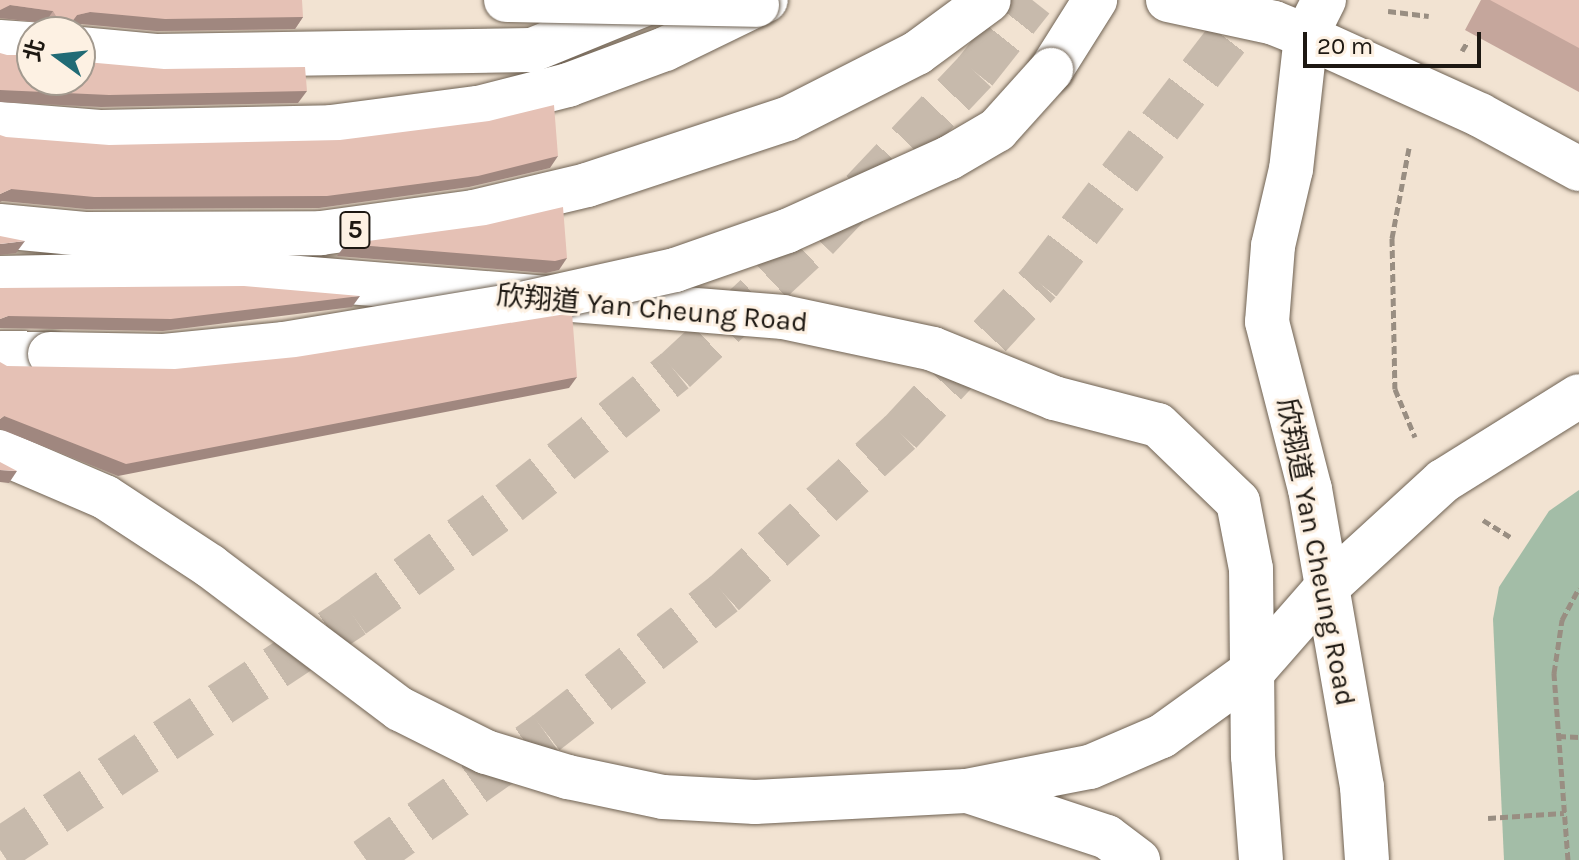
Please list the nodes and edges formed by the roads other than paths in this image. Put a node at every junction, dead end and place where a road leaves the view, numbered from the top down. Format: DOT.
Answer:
graph roads {
  1 [pos="506,0"];
  2 [pos="654,0"];
  3 [pos="989,0"];
  4 [pos="1095,0"];
  5 [pos="1168,0"];
  6 [pos="762,3"];
  7 [pos="1315,18"];
  8 [pos="96,50"];
  9 [pos="0,124"];
  10 [pos="1579,169"];
  11 [pos="0,226"];
  12 [pos="0,278"];
  13 [pos="0,353"];
  14 [pos="1579,396"];
  15 [pos="0,452"];
  16 [pos="1325,589"];
  17 [pos="1255,669"];
  18 [pos="966,791"];
  19 [pos="1138,860"];
  20 [pos="1261,860"];
  21 [pos="1367,860"];
  1 -- 6 [label="main road, bridge"];
  2 -- 8 [label="main road"];
  3 -- 11 [label="main road, 5"];
  4 -- 13 [label="main road, bridge"];
  5 -- 7 [label="main road"];
  6 -- 9 [label="main road"];
  7 -- 10 [label="main road"];
  7 -- 16 [label="main road, 欣翔道 Yan Cheung Road"];
  12 -- 17 [label="main road, 欣翔道 Yan Cheung Road"];
  14 -- 16 [label="main road"];
  15 -- 18 [label="main road"];
  16 -- 17 [label="main road"];
  16 -- 21 [label="main road, 欣翔道 Yan Cheung Road"];
  17 -- 18 [label="main road"];
  17 -- 20 [label="main road, 欣翔道 Yan Cheung Road"];
  18 -- 19 [label="main road"];
}
